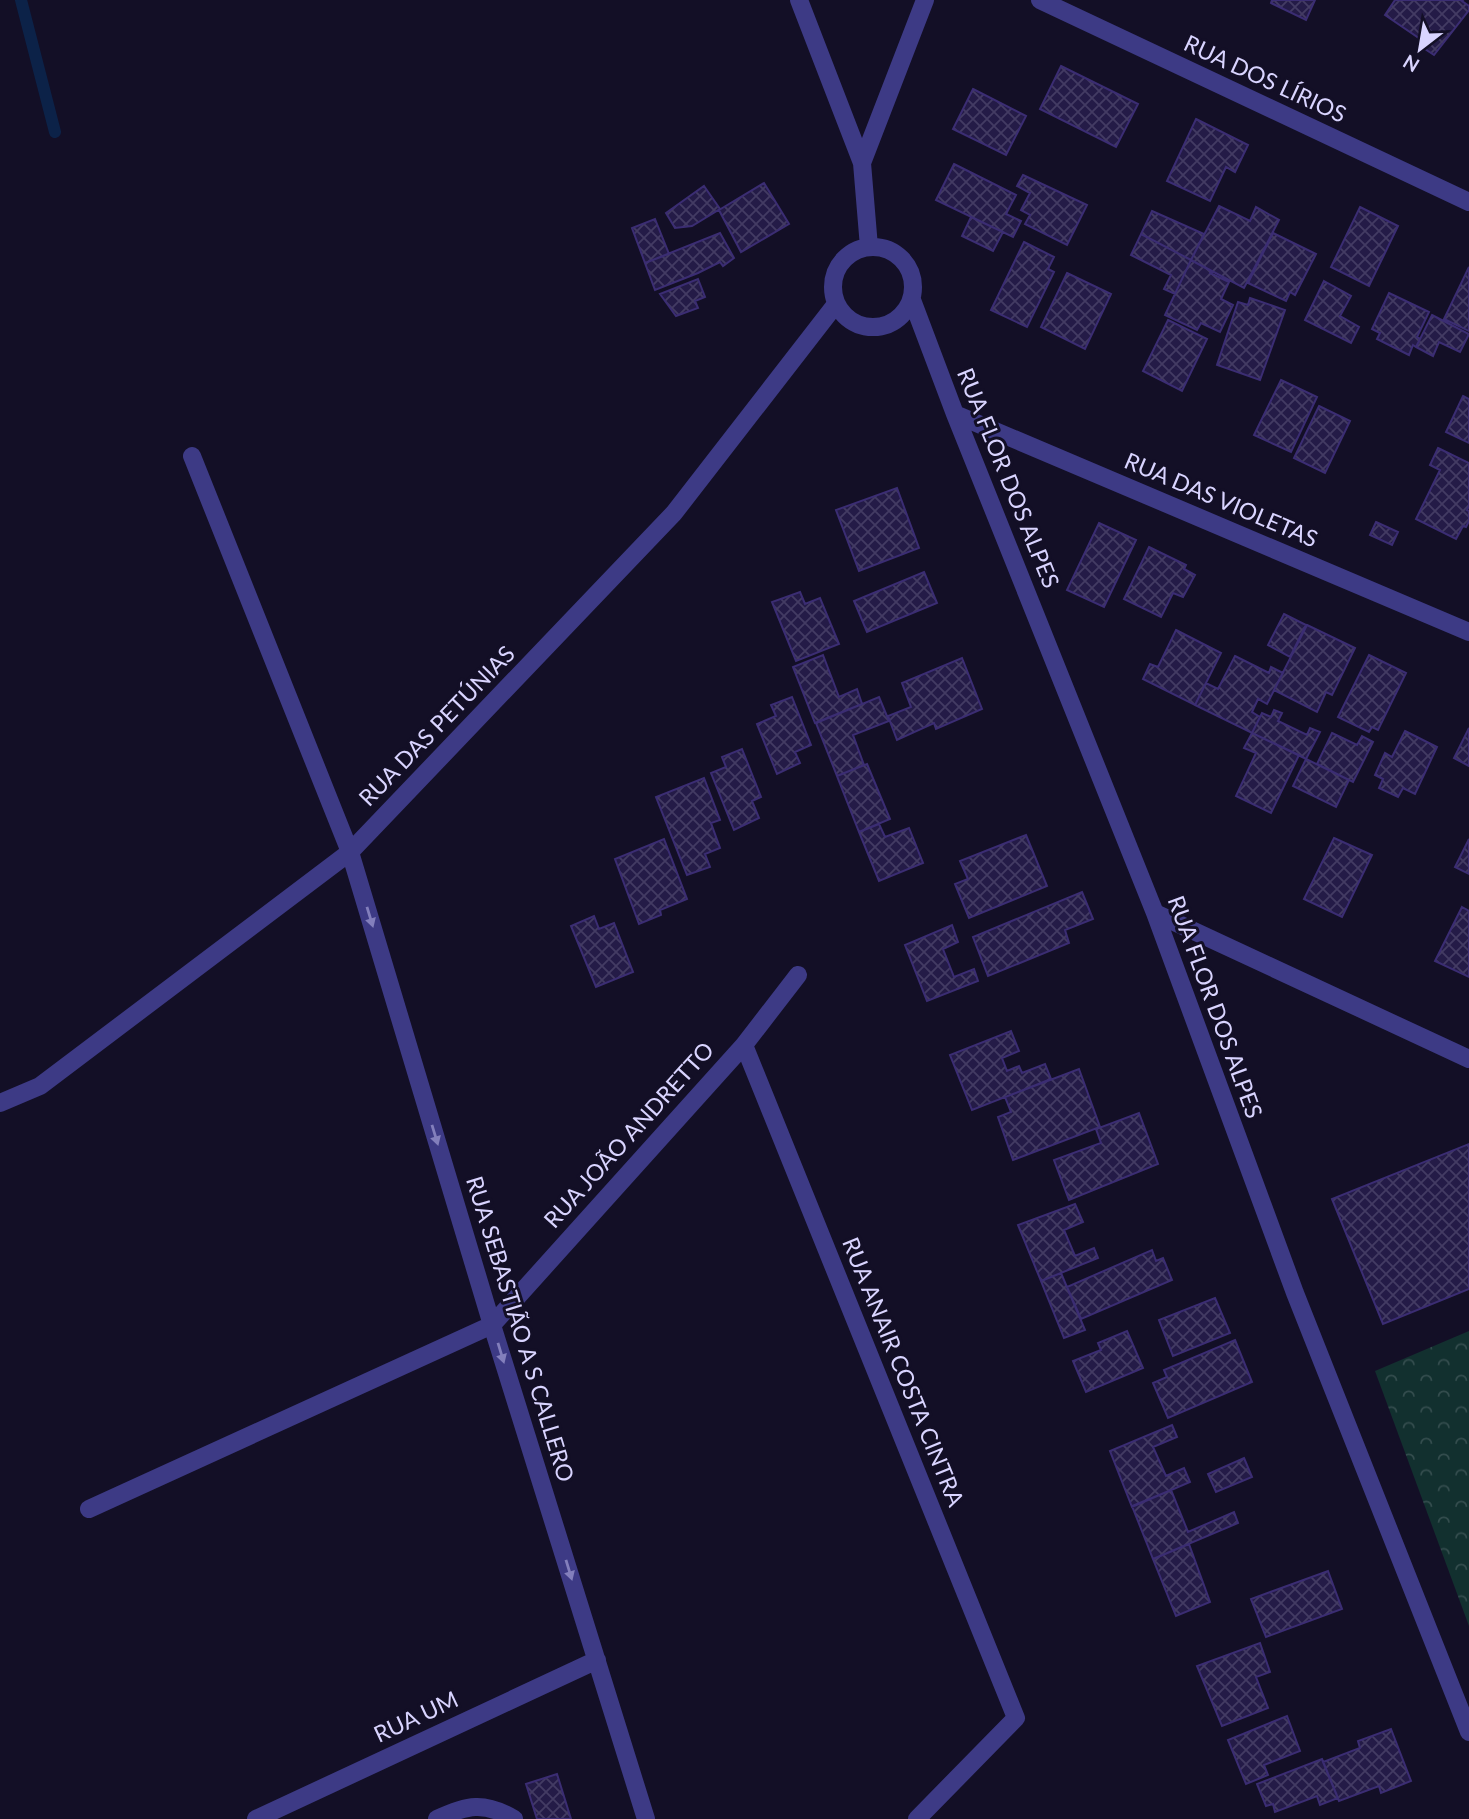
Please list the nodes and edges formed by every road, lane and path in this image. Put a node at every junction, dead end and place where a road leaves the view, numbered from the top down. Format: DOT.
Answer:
graph roads {
  1 [pos="799,0"];
  2 [pos="925,0"];
  3 [pos="1040,0"];
  4 [pos="862,163"];
  5 [pos="1469,202"];
  6 [pos="869,247"];
  7 [pos="912,300"];
  8 [pos="836,304"];
  9 [pos="955,414"];
  10 [pos="192,456"];
  11 [pos="1469,632"];
  12 [pos="350,852"];
  13 [pos="1156,914"];
  14 [pos="798,975"];
  15 [pos="744,1045"];
  16 [pos="1469,1059"];
  17 [pos="0,1103"];
  18 [pos="492,1325"];
  19 [pos="89,1509"];
  20 [pos="597,1660"];
  21 [pos="1469,1732"];
  22 [pos="256,1819"];
  23 [pos="437,1819"];
  24 [pos="514,1819"];
  25 [pos="646,1819"];
  26 [pos="917,1819"];
  1 -- 4 [label="street"];
  2 -- 4 [label="street"];
  3 -- 5 [label="street, RUA DOS LÍRIOS"];
  4 -- 6 [label="street"];
  6 -- 7 [label="street"];
  6 -- 8 [label="street"];
  7 -- 8 [label="street"];
  7 -- 9 [label="street, RUA FLOR DOS ALPES"];
  8 -- 12 [label="street, RUA DAS PETÚNIAS"];
  9 -- 11 [label="street, RUA DAS VIOLETAS"];
  9 -- 13 [label="street, RUA FLOR DOS ALPES"];
  10 -- 12 [label="street, RUA SEBASTIÃO A S CALLERO"];
  12 -- 17 [label="street, RUA DAS PETÚNIAS"];
  12 -- 18 [label="street, RUA SEBASTIÃO A S CALLERO, one-way"];
  13 -- 16 [label="street"];
  13 -- 21 [label="street, RUA FLOR DOS ALPES"];
  14 -- 15 [label="street, RUA JOÃO ANDRETTO"];
  15 -- 18 [label="street, RUA JOÃO ANDRETTO"];
  15 -- 26 [label="street, RUA ANAIR COSTA CINTRA"];
  18 -- 19 [label="street"];
  18 -- 20 [label="street, RUA SEBASTIÃO A S CALLERO, one-way"];
  20 -- 22 [label="street, RUA UM"];
  20 -- 25 [label="street, RUA SEBASTIÃO A S CALLERO"];
  23 -- 24 [label="street"];
}
